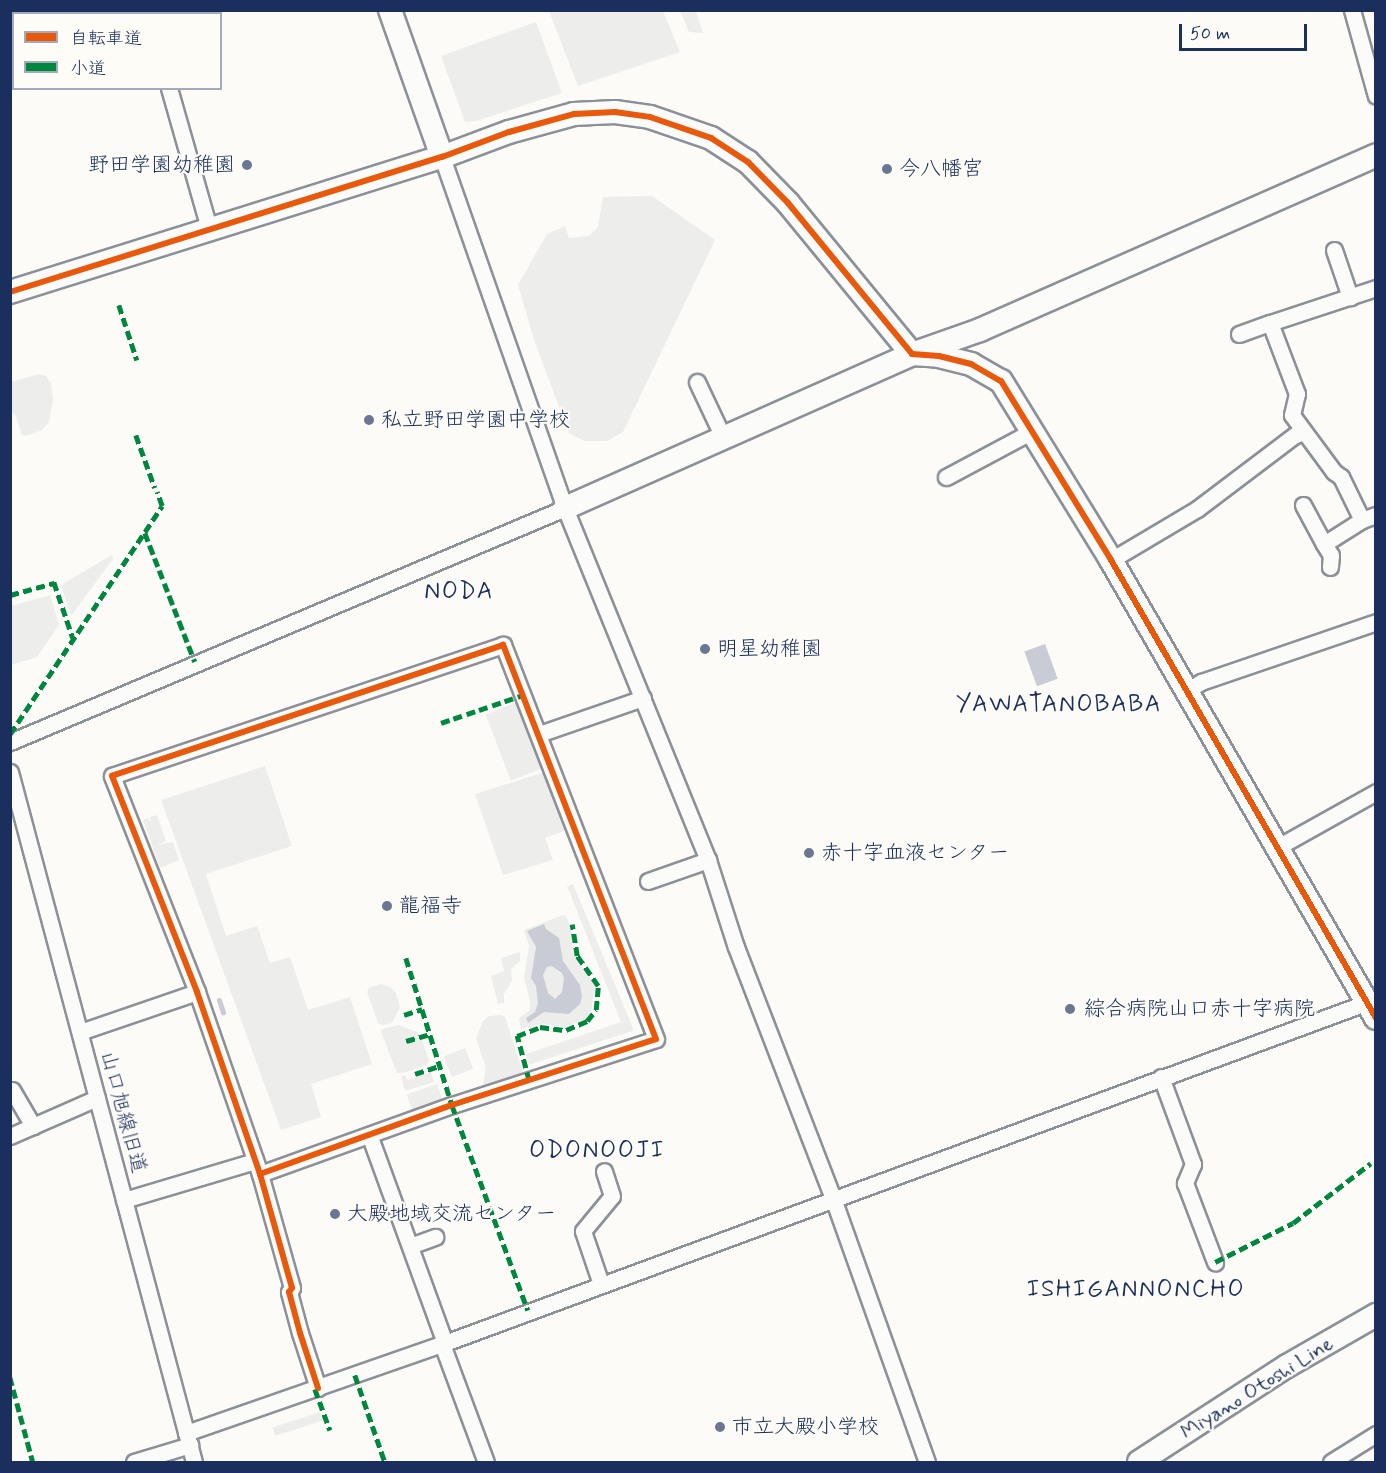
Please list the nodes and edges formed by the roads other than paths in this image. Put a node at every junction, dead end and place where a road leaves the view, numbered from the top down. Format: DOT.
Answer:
graph roads {
  1 [pos="390,10"];
  2 [pos="1352,10"];
  3 [pos="170,90"];
  4 [pos="1376,96"];
  5 [pos="1376,155"];
  6 [pos="442,157"];
  7 [pos="209,228"];
  8 [pos="1334,250"];
  9 [pos="1376,288"];
  10 [pos="10,292"];
  11 [pos="1350,297"];
  12 [pos="1270,323"];
  13 [pos="1239,334"];
  14 [pos="912,354"];
  15 [pos="697,382"];
  16 [pos="1032,431"];
  17 [pos="1304,432"];
  18 [pos="723,437"];
  19 [pos="946,477"];
  20 [pos="1303,506"];
  21 [pos="565,508"];
  22 [pos="1369,517"];
  23 [pos="1324,544"];
  24 [pos="1111,560"];
  25 [pos="1330,567"];
  26 [pos="1376,622"];
  27 [pos="1187,691"];
  28 [pos="643,698"];
  29 [pos="540,734"];
  30 [pos="10,742"];
  31 [pos="10,772"];
  32 [pos="1376,792"];
  33 [pos="1276,848"];
  34 [pos="708,860"];
  35 [pos="648,881"];
  36 [pos="197,992"];
  37 [pos="1372,1007"];
  38 [pos="80,1032"];
  39 [pos="1161,1077"];
  40 [pos="12,1090"];
  41 [pos="97,1098"];
  42 [pos="33,1126"];
  43 [pos="10,1136"];
  44 [pos="370,1137"];
  45 [pos="258,1167"];
  46 [pos="604,1172"];
  47 [pos="124,1200"];
  48 [pos="834,1201"];
  49 [pos="435,1237"];
  50 [pos="410,1246"];
  51 [pos="1215,1262"];
  52 [pos="601,1284"];
  53 [pos="1376,1314"];
  54 [pos="443,1343"];
  55 [pos="318,1388"];
  56 [pos="1376,1434"];
  57 [pos="188,1439"];
  58 [pos="134,1462"];
  59 [pos="194,1462"];
  60 [pos="486,1462"];
  61 [pos="927,1462"];
  62 [pos="1139,1462"];
  63 [pos="1331,1462"];
  1 -- 6 [label="street"];
  2 -- 4 [label="street"];
  3 -- 7 [label="street"];
  5 -- 14 [label="street"];
  6 -- 7 [label="street"];
  6 -- 14 [label="street"];
  6 -- 21 [label="street"];
  7 -- 10 [label="street"];
  8 -- 11 [label="street"];
  9 -- 11 [label="street"];
  11 -- 12 [label="street"];
  12 -- 13 [label="street"];
  12 -- 17 [label="street"];
  14 -- 16 [label="street"];
  14 -- 18 [label="street"];
  15 -- 18 [label="street"];
  16 -- 19 [label="street"];
  16 -- 24 [label="street"];
  17 -- 22 [label="street"];
  17 -- 24 [label="street"];
  18 -- 21 [label="street"];
  20 -- 23 [label="street"];
  21 -- 28 [label="street"];
  21 -- 30 [label="street"];
  22 -- 23 [label="street"];
  23 -- 25 [label="street"];
  24 -- 27 [label="street"];
  26 -- 27 [label="street"];
  27 -- 33 [label="street"];
  28 -- 29 [label="street"];
  28 -- 34 [label="street"];
  29 -- 36 [label="street"];
  29 -- 44 [label="street"];
  31 -- 38 [label="street, 山口旭線旧道"];
  32 -- 33 [label="street"];
  33 -- 37 [label="street"];
  34 -- 35 [label="street"];
  34 -- 48 [label="street"];
  36 -- 38 [label="street"];
  36 -- 45 [label="street"];
  37 -- 39 [label="street"];
  38 -- 41 [label="street, 山口旭線旧道"];
  39 -- 48 [label="street"];
  39 -- 51 [label="street"];
  40 -- 42 [label="street"];
  41 -- 42 [label="street"];
  41 -- 47 [label="street, 山口旭線旧道"];
  42 -- 43 [label="street"];
  44 -- 45 [label="street"];
  44 -- 50 [label="street"];
  45 -- 47 [label="street"];
  45 -- 55 [label="street"];
  46 -- 52 [label="street"];
  47 -- 57 [label="street, 山口旭線旧道"];
  48 -- 52 [label="street"];
  48 -- 61 [label="street"];
  49 -- 50 [label="street"];
  50 -- 54 [label="street"];
  52 -- 54 [label="street"];
  53 -- 62 [label="street, Miyano Otoshi Line"];
  54 -- 55 [label="street"];
  54 -- 60 [label="street"];
  55 -- 57 [label="street"];
  56 -- 63 [label="street"];
  57 -- 58 [label="street"];
  57 -- 59 [label="street, 山口旭線旧道"];
}
